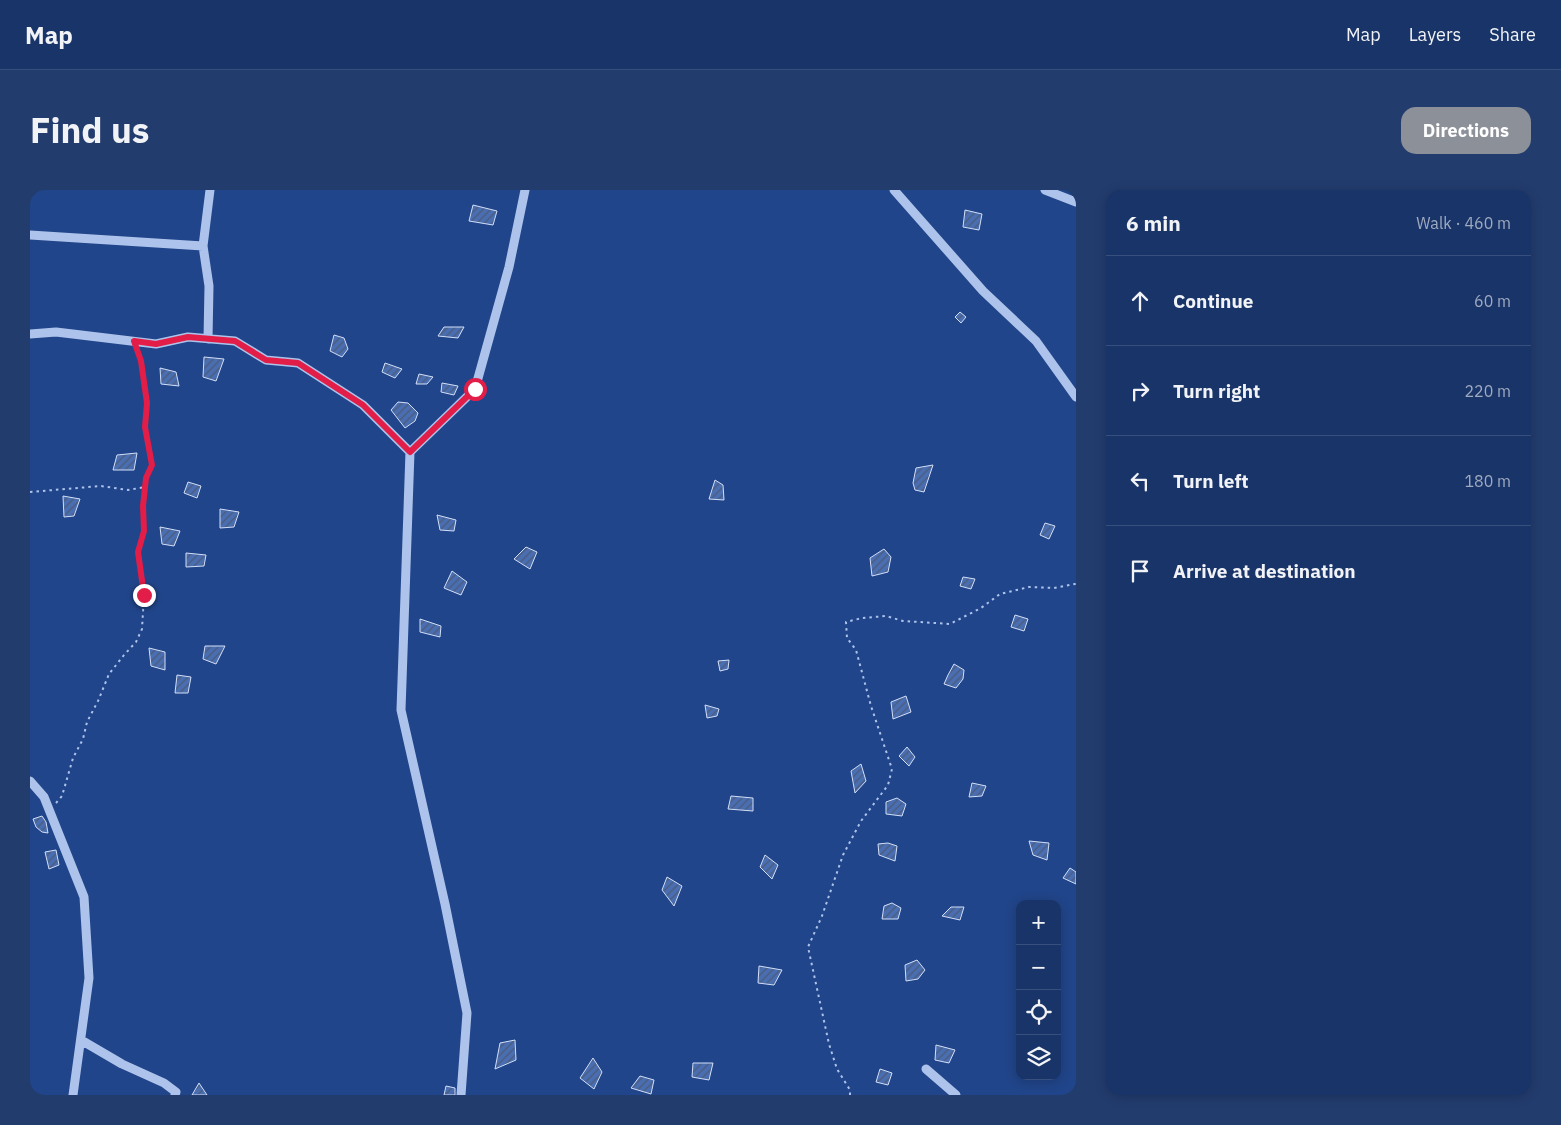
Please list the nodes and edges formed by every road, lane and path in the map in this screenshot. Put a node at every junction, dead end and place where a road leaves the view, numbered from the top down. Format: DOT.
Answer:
graph roads {
  1 [pos="210,190"];
  2 [pos="525,190"];
  3 [pos="894,190"];
  4 [pos="1045,190"];
  5 [pos="1076,202"];
  6 [pos="30,235"];
  7 [pos="203,246"];
  8 [pos="30,334"];
  9 [pos="208,339"];
  10 [pos="134,341"];
  11 [pos="1076,397"];
  12 [pos="410,452"];
  13 [pos="145,487"];
  14 [pos="30,492"];
  15 [pos="1076,581"];
  16 [pos="30,781"];
  17 [pos="49,809"];
  18 [pos="81,1040"];
  19 [pos="926,1069"];
  20 [pos="73,1095"];
  21 [pos="175,1095"];
  22 [pos="461,1095"];
  23 [pos="850,1095"];
  24 [pos="956,1095"];
  1 -- 7 [label="street"];
  2 -- 12 [label="street"];
  3 -- 11 [label="street"];
  4 -- 5 [label="street"];
  6 -- 7 [label="street"];
  7 -- 9 [label="street"];
  8 -- 10 [label="street"];
  9 -- 10 [label="street"];
  9 -- 12 [label="street"];
  10 -- 13 [label="path"];
  12 -- 22 [label="street"];
  13 -- 14 [label="path"];
  13 -- 17 [label="path"];
  15 -- 23 [label="path"];
  16 -- 17 [label="street"];
  17 -- 18 [label="street"];
  18 -- 20 [label="street"];
  18 -- 21 [label="street"];
  19 -- 24 [label="street"];
}
